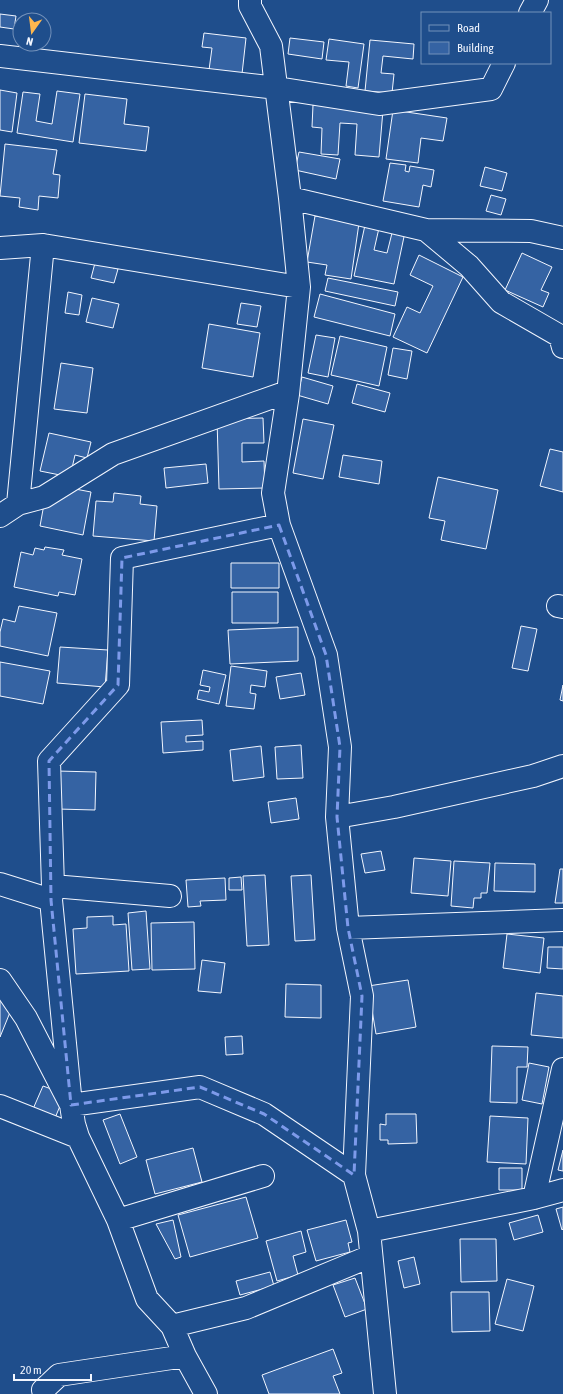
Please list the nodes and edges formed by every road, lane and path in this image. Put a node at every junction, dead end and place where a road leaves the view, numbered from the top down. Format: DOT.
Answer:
graph roads {
  1 [pos="250,0"];
  2 [pos="537,0"];
  3 [pos="531,12"];
  4 [pos="0,56"];
  5 [pos="504,64"];
  6 [pos="277,88"];
  7 [pos="290,198"];
  8 [pos="426,230"];
  9 [pos="563,238"];
  10 [pos="43,245"];
  11 [pos="0,248"];
  12 [pos="299,287"];
  13 [pos="563,347"];
  14 [pos="288,394"];
  15 [pos="18,504"];
  16 [pos="0,516"];
  17 [pos="279,525"];
  18 [pos="563,766"];
  19 [pos="337,817"];
  20 [pos="0,884"];
  21 [pos="52,893"];
  22 [pos="170,896"];
  23 [pos="563,920"];
  24 [pos="348,928"];
  25 [pos="0,980"];
  26 [pos="563,1069"];
  27 [pos="71,1105"];
  28 [pos="0,1106"];
  29 [pos="78,1137"];
  30 [pos="354,1175"];
  31 [pos="263,1176"];
  32 [pos="563,1190"];
  33 [pos="534,1198"];
  34 [pos="118,1220"];
  35 [pos="369,1231"];
  36 [pos="371,1256"];
  37 [pos="172,1326"];
  38 [pos="185,1356"];
  39 [pos="44,1394"];
  40 [pos="206,1394"];
  41 [pos="385,1394"];
  1 -- 6 [label="street"];
  2 -- 3 [label="street"];
  4 -- 6 [label="street"];
  5 -- 6 [label="street"];
  6 -- 7 [label="street"];
  7 -- 8 [label="street"];
  7 -- 12 [label="street"];
  8 -- 9 [label="street"];
  8 -- 13 [label="street"];
  10 -- 11 [label="street"];
  10 -- 12 [label="street"];
  10 -- 15 [label="street"];
  12 -- 14 [label="street"];
  14 -- 15 [label="street"];
  14 -- 17 [label="street"];
  15 -- 16 [label="street"];
  17 -- 19 [label="street"];
  17 -- 21 [label="street"];
  18 -- 19 [label="street"];
  19 -- 24 [label="street"];
  20 -- 21 [label="street"];
  21 -- 22 [label="street"];
  21 -- 27 [label="street"];
  23 -- 24 [label="street"];
  24 -- 30 [label="street"];
  25 -- 27 [label="street"];
  26 -- 33 [label="street"];
  27 -- 29 [label="street"];
  27 -- 30 [label="street"];
  28 -- 29 [label="street"];
  29 -- 34 [label="street"];
  30 -- 35 [label="street"];
  31 -- 34 [label="street"];
  32 -- 33 [label="street"];
  33 -- 35 [label="street"];
  34 -- 37 [label="street"];
  35 -- 36 [label="street"];
  36 -- 37 [label="street"];
  36 -- 41 [label="street"];
  37 -- 38 [label="street"];
  38 -- 39 [label="street"];
  38 -- 40 [label="street"];
}
